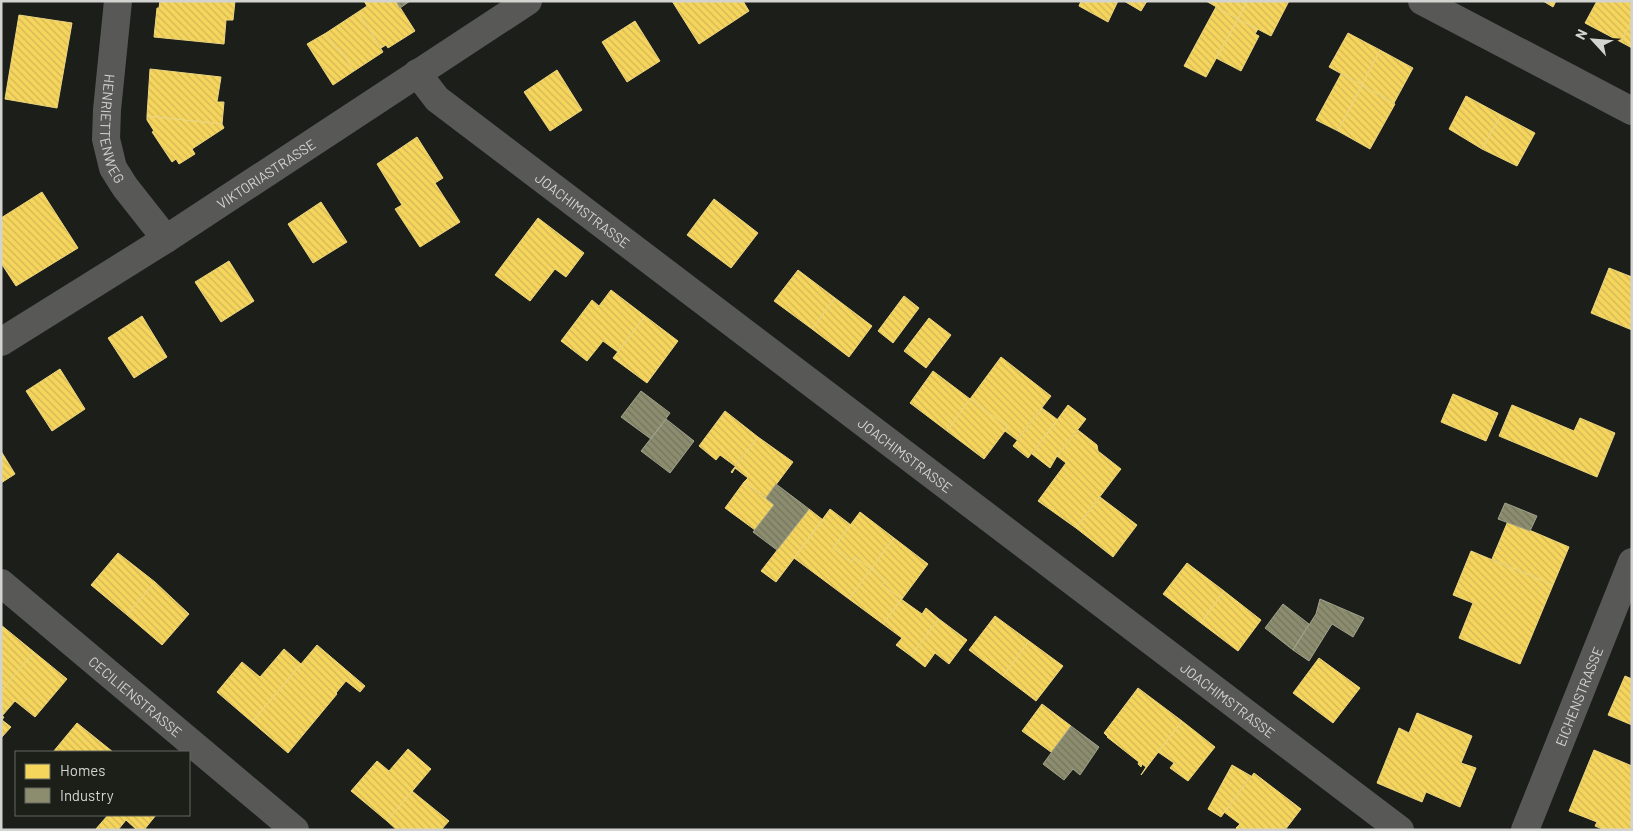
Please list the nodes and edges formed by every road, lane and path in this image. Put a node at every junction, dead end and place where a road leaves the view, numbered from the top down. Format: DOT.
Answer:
graph roads {
  1 [pos="118,1"];
  2 [pos="528,1"];
  3 [pos="1422,1"];
  4 [pos="417,73"];
  5 [pos="1632,111"];
  6 [pos="166,238"];
  7 [pos="1,342"];
  8 [pos="1632,562"];
  9 [pos="1,583"];
  10 [pos="295,830"];
  11 [pos="1400,830"];
  12 [pos="1525,830"];
  1 -- 6 [label="street, HENRIETTENWEG"];
  2 -- 4 [label="street, VIKTORIASTRASSE"];
  3 -- 5 [label="street"];
  4 -- 6 [label="street, VIKTORIASTRASSE"];
  4 -- 11 [label="street, JOACHIMSTRASSE"];
  6 -- 7 [label="street, VIKTORIASTRASSE"];
  8 -- 12 [label="street, EICHENSTRASSE"];
  9 -- 10 [label="street, CECILIENSTRASSE"];
}
